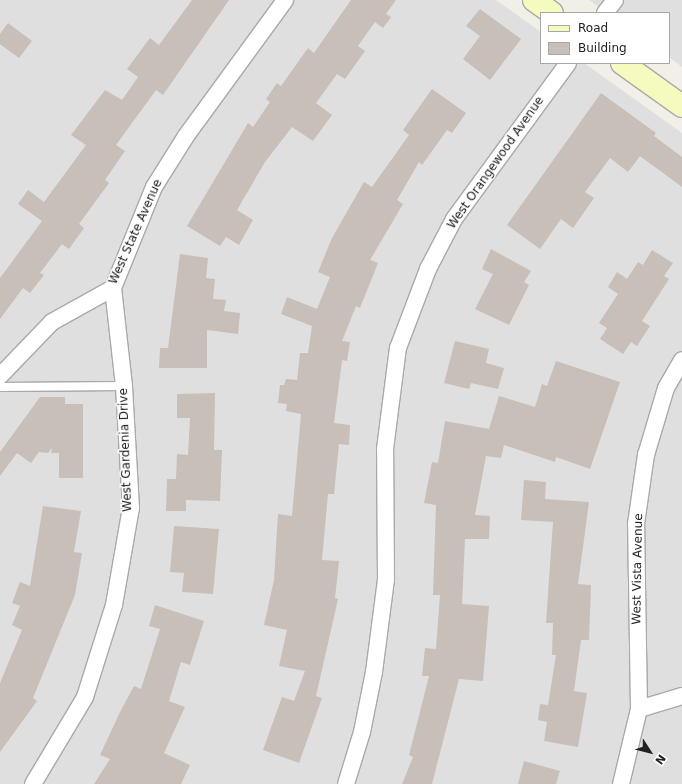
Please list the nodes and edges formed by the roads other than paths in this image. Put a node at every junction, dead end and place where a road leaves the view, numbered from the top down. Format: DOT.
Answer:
graph roads {
  1 [pos="285,0"];
  2 [pos="534,0"];
  3 [pos="615,0"];
  4 [pos="551,12"];
  5 [pos="606,12"];
  6 [pos="567,64"];
  7 [pos="623,64"];
  8 [pos="682,106"];
  9 [pos="113,288"];
  10 [pos="682,360"];
  11 [pos="0,376"];
  12 [pos="124,386"];
  13 [pos="0,387"];
  14 [pos="682,696"];
  15 [pos="639,709"];
  16 [pos="34,784"];
  17 [pos="346,784"];
  18 [pos="621,784"];
  1 -- 9 [label="street, West State Avenue"];
  2 -- 4 [label="main road"];
  3 -- 5 [label="street"];
  6 -- 17 [label="street, West Orangewood Avenue"];
  7 -- 8 [label="main road"];
  9 -- 11 [label="street, West State Avenue"];
  9 -- 12 [label="street, West Gardenia Drive"];
  10 -- 15 [label="street, West Vista Avenue"];
  12 -- 13 [label="lane"];
  12 -- 16 [label="street, West Gardenia Drive"];
  14 -- 15 [label="street"];
  15 -- 18 [label="street, West Vista Avenue"];
}
